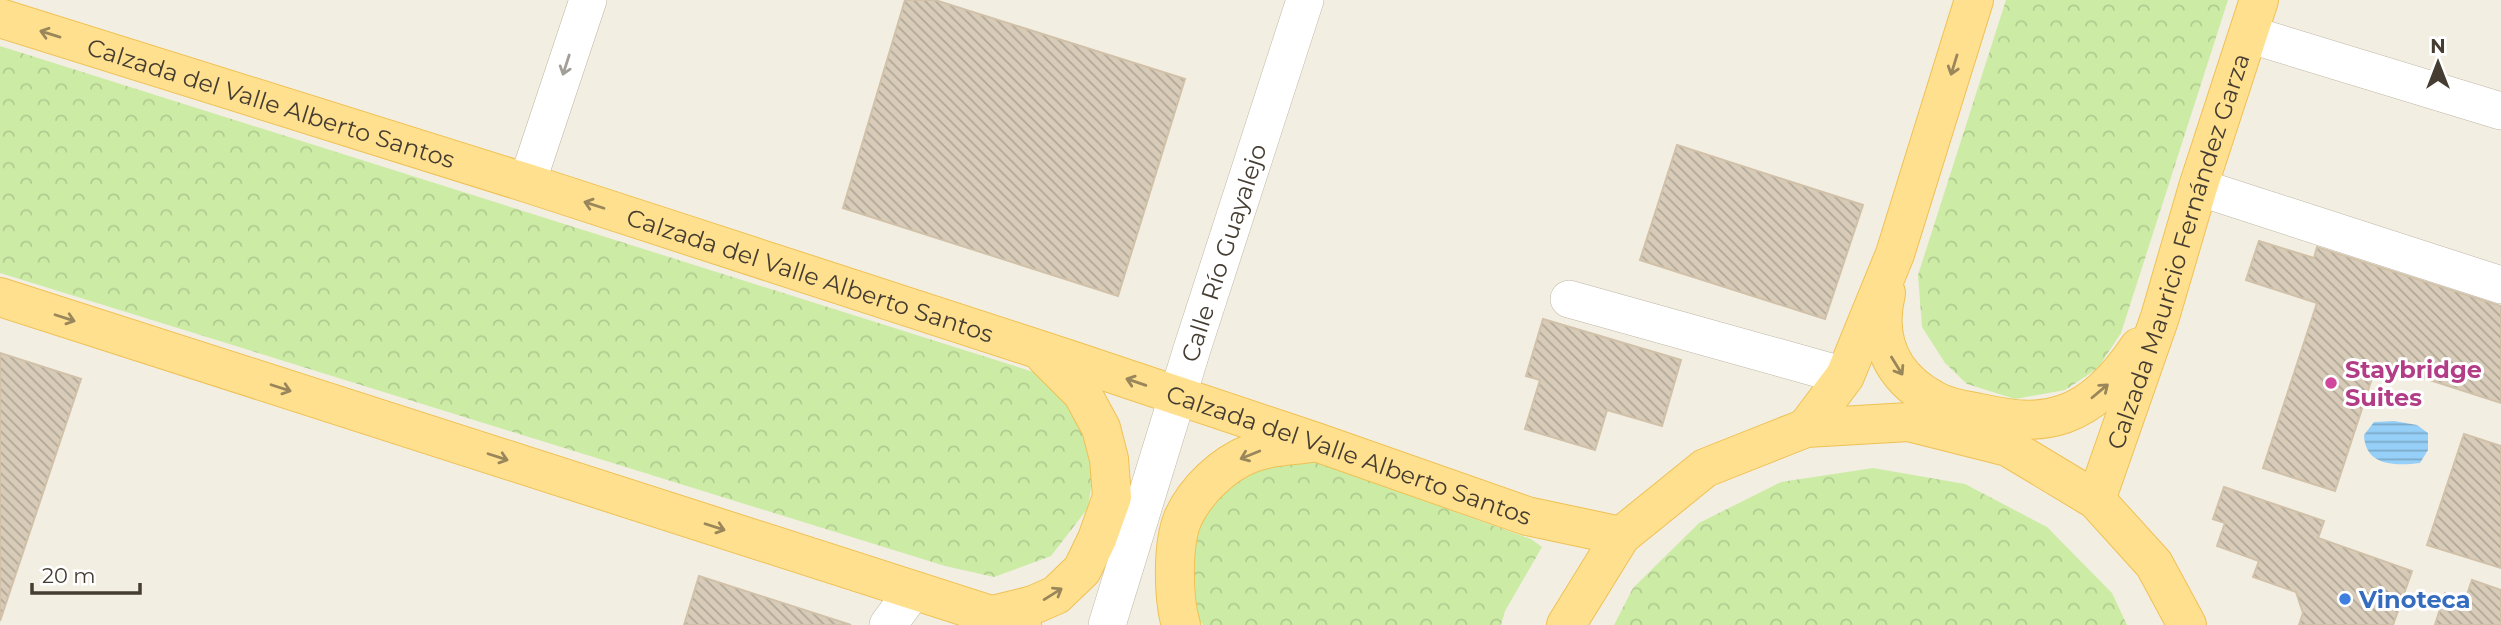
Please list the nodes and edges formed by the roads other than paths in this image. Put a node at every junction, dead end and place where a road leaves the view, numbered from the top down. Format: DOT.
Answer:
graph roads {
  1 [pos="587,0"];
  2 [pos="1305,0"];
  3 [pos="1974,0"];
  4 [pos="2253,17"];
  5 [pos="0,18"];
  6 [pos="2501,111"];
  7 [pos="527,183"];
  8 [pos="2198,187"];
  9 [pos="1895,254"];
  10 [pos="2501,285"];
  11 [pos="0,297"];
  12 [pos="1569,299"];
  13 [pos="2160,317"];
  14 [pos="1039,351"];
  15 [pos="1845,376"];
  16 [pos="1178,397"];
  17 [pos="1806,428"];
  18 [pos="1316,442"];
  19 [pos="2096,500"];
  20 [pos="1621,536"];
  21 [pos="914,591"];
  22 [pos="1006,620"];
  23 [pos="888,625"];
  24 [pos="1107,625"];
  25 [pos="1181,625"];
  26 [pos="1566,625"];
  27 [pos="2187,625"];
  1 -- 7 [label="street, one-way"];
  2 -- 16 [label="street, Calle Río Guayalejo"];
  3 -- 9 [label="main road, one-way"];
  4 -- 6 [label="street"];
  4 -- 8 [label="main road, Calzada Mauricio Fernández Garza"];
  7 -- 5 [label="main road, Calzada del Valle Alberto Santos, one-way"];
  14 -- 7 [label="main road, Calzada del Valle Alberto Santos, one-way"];
  8 -- 10 [label="street"];
  8 -- 13 [label="main road, Calzada Mauricio Fernández Garza"];
  9 -- 13 [label="main road, one-way"];
  9 -- 15 [label="main road"];
  11 -- 21 [label="main road, one-way"];
  12 -- 15 [label="street"];
  13 -- 19 [label="main road, Calzada Mauricio Fernández Garza"];
  16 -- 14 [label="main road, Calzada del Valle Alberto Santos, one-way"];
  22 -- 14 [label="main road, one-way"];
  15 -- 17 [label="main road"];
  16 -- 18 [label="main road, Calzada del Valle Alberto Santos"];
  16 -- 24 [label="street, Calle Río Guayalejo"];
  17 -- 19 [label="main road"];
  17 -- 20 [label="main road"];
  18 -- 20 [label="main road, Calzada del Valle Alberto Santos"];
  18 -- 25 [label="main road, one-way"];
  19 -- 27 [label="main road"];
  20 -- 26 [label="main road"];
  21 -- 22 [label="main road"];
  21 -- 23 [label="street"];
}
